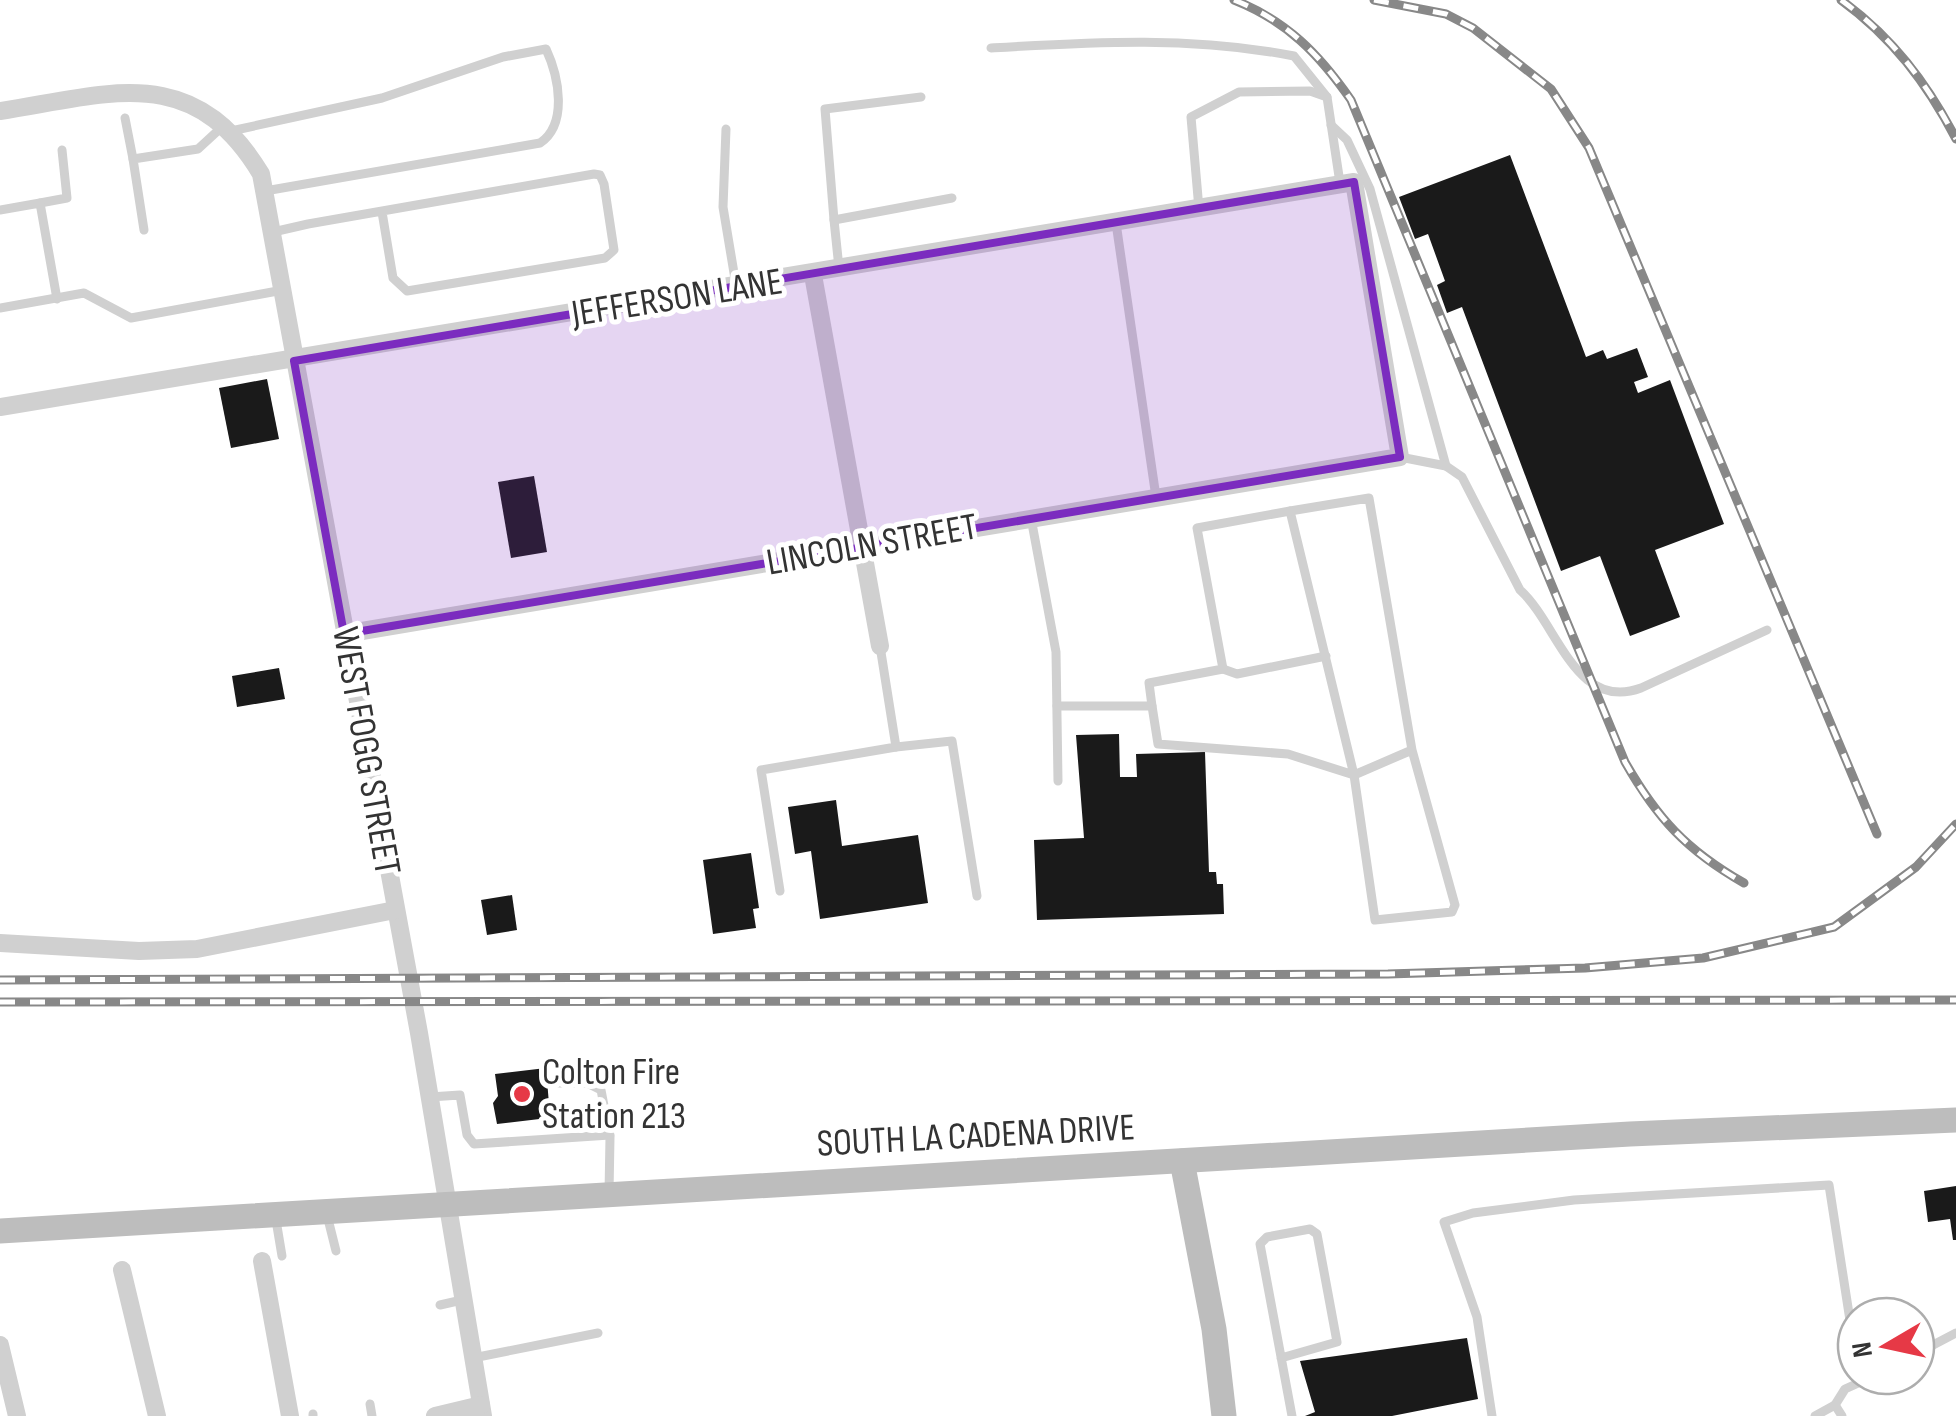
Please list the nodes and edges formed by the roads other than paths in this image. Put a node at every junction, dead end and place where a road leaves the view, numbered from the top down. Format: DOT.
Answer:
graph roads {
  1 [pos="991,48"];
  2 [pos="921,97"];
  3 [pos="1327,97"];
  4 [pos="0,111"];
  5 [pos="125,118"];
  6 [pos="1332,125"];
  7 [pos="228,128"];
  8 [pos="726,129"];
  9 [pos="62,150"];
  10 [pos="132,159"];
  11 [pos="1347,184"];
  12 [pos="264,191"];
  13 [pos="952,198"];
  14 [pos="40,203"];
  15 [pos="1200,209"];
  16 [pos="0,210"];
  17 [pos="382,212"];
  18 [pos="834,220"];
  19 [pos="1116,223"];
  20 [pos="144,230"];
  21 [pos="273,232"];
  22 [pos="840,270"];
  23 [pos="812,275"];
  24 [pos="737,288"];
  25 [pos="283,290"];
  26 [pos="57,299"];
  27 [pos="0,308"];
  28 [pos="294,361"];
  29 [pos="0,408"];
  30 [pos="1400,457"];
  31 [pos="1446,466"];
  32 [pos="1156,498"];
  33 [pos="1290,511"];
  34 [pos="1031,518"];
  35 [pos="861,547"];
  36 [pos="1767,630"];
  37 [pos="344,634"];
  38 [pos="880,646"];
  39 [pos="1326,656"];
  40 [pos="1222,669"];
  41 [pos="1057,706"];
  42 [pos="1152,706"];
  43 [pos="896,747"];
  44 [pos="1412,750"];
  45 [pos="1354,775"];
  46 [pos="1058,780"];
  47 [pos="780,891"];
  48 [pos="977,896"];
  49 [pos="395,910"];
  50 [pos="0,944"];
  51 [pos="559,1083"];
  52 [pos="430,1097"];
  53 [pos="1956,1120"];
  54 [pos="610,1135"];
  55 [pos="1182,1161"];
  56 [pos="608,1196"];
  57 [pos="447,1206"];
  58 [pos="327,1213"];
  59 [pos="275,1216"];
  60 [pos="0,1232"];
  61 [pos="336,1252"];
  62 [pos="282,1256"];
  63 [pos="262,1261"];
  64 [pos="122,1270"];
  65 [pos="1846,1296"];
  66 [pos="462,1300"];
  67 [pos="440,1305"];
  68 [pos="598,1332"];
  69 [pos="0,1345"];
  70 [pos="473,1358"];
  71 [pos="1282,1358"];
  72 [pos="1841,1396"];
  73 [pos="370,1404"];
  74 [pos="1835,1406"];
  75 [pos="482,1410"];
  76 [pos="17,1416"];
  77 [pos="157,1416"];
  78 [pos="290,1416"];
  79 [pos="372,1416"];
  80 [pos="435,1416"];
  81 [pos="1224,1416"];
  82 [pos="1292,1416"];
  83 [pos="1492,1416"];
  84 [pos="1815,1416"];
  85 [pos="1842,1416"];
  1 -- 3 [label="lane"];
  2 -- 18 [label="lane"];
  3 -- 6 [label="lane"];
  3 -- 15 [label="lane"];
  4 -- 7 [label="street, WEST FOGG STREET"];
  5 -- 10 [label="lane"];
  6 -- 11 [label="lane"];
  6 -- 31 [label="lane"];
  7 -- 10 [label="lane"];
  7 -- 12 [label="street, WEST FOGG STREET"];
  7 -- 12 [label="lane"];
  8 -- 24 [label="lane"];
  9 -- 14 [label="lane"];
  10 -- 20 [label="lane"];
  11 -- 15 [label="street, JEFFERSON LANE"];
  11 -- 30 [label="street"];
  12 -- 21 [label="street, WEST FOGG STREET"];
  13 -- 18 [label="lane"];
  14 -- 16 [label="lane"];
  14 -- 26 [label="lane"];
  15 -- 19 [label="street, JEFFERSON LANE"];
  17 -- 17 [label="lane"];
  17 -- 21 [label="lane"];
  18 -- 22 [label="lane"];
  19 -- 22 [label="street, JEFFERSON LANE"];
  19 -- 32 [label="lane"];
  21 -- 25 [label="street, WEST FOGG STREET"];
  22 -- 23 [label="street, JEFFERSON LANE"];
  23 -- 24 [label="street, JEFFERSON LANE"];
  23 -- 35 [label="street"];
  24 -- 28 [label="street, JEFFERSON LANE"];
  25 -- 26 [label="lane"];
  25 -- 28 [label="street, WEST FOGG STREET"];
  26 -- 27 [label="lane"];
  28 -- 29 [label="street, JEFFERSON LANE"];
  28 -- 37 [label="street, WEST FOGG STREET"];
  30 -- 31 [label="lane"];
  30 -- 32 [label="street, LINCOLN STREET"];
  31 -- 36 [label="lane"];
  32 -- 34 [label="street, LINCOLN STREET"];
  33 -- 39 [label="lane"];
  33 -- 40 [label="lane"];
  33 -- 44 [label="lane"];
  34 -- 35 [label="street, LINCOLN STREET"];
  34 -- 41 [label="lane"];
  35 -- 37 [label="street, LINCOLN STREET"];
  35 -- 38 [label="street"];
  37 -- 49 [label="street, WEST FOGG STREET"];
  38 -- 43 [label="lane"];
  39 -- 40 [label="lane"];
  39 -- 45 [label="lane"];
  40 -- 42 [label="lane"];
  41 -- 42 [label="lane"];
  41 -- 46 [label="lane"];
  42 -- 45 [label="lane"];
  43 -- 47 [label="lane"];
  43 -- 48 [label="lane"];
  44 -- 45 [label="lane"];
  44 -- 45 [label="lane"];
  49 -- 50 [label="street"];
  49 -- 52 [label="street, WEST FOGG STREET"];
  51 -- 54 [label="lane"];
  52 -- 54 [label="lane"];
  52 -- 57 [label="street, WEST FOGG STREET"];
  53 -- 55 [label="main road, SOUTH LA CADENA DRIVE"];
  54 -- 56 [label="lane"];
  55 -- 56 [label="main road, SOUTH LA CADENA DRIVE"];
  55 -- 81 [label="main road"];
  56 -- 57 [label="main road, SOUTH LA CADENA DRIVE"];
  57 -- 58 [label="main road, SOUTH LA CADENA DRIVE"];
  57 -- 66 [label="street, WEST FOGG STREET"];
  58 -- 59 [label="main road, SOUTH LA CADENA DRIVE"];
  58 -- 61 [label="lane"];
  59 -- 60 [label="main road, SOUTH LA CADENA DRIVE"];
  59 -- 62 [label="lane"];
  63 -- 78 [label="street"];
  64 -- 77 [label="street"];
  65 -- 83 [label="lane"];
  66 -- 67 [label="lane"];
  66 -- 70 [label="street, WEST FOGG STREET"];
  68 -- 70 [label="lane"];
  69 -- 76 [label="street"];
  70 -- 75 [label="street, WEST FOGG STREET"];
  71 -- 71 [label="lane"];
  71 -- 82 [label="lane"];
  72 -- 74 [label="lane"];
  73 -- 79 [label="lane"];
  74 -- 84 [label="lane"];
  74 -- 85 [label="lane"];
  75 -- 80 [label="street"];
}
